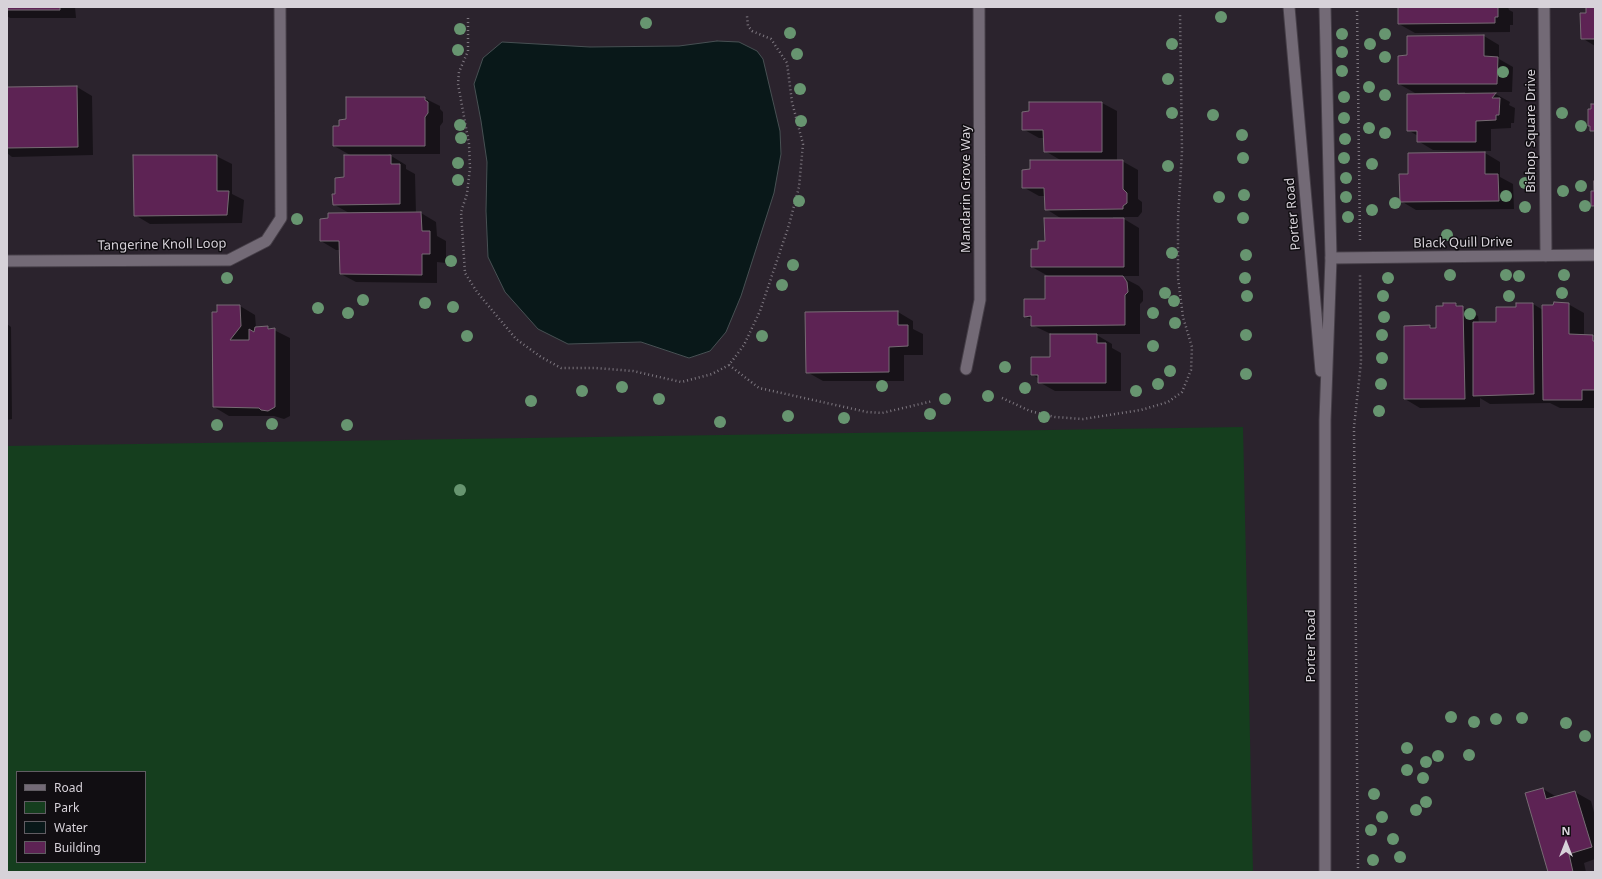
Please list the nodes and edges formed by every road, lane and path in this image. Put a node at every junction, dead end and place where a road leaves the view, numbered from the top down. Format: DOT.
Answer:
graph roads {
  1 [pos="280,7"];
  2 [pos="979,7"];
  3 [pos="1290,7"];
  4 [pos="1325,7"];
  5 [pos="1357,7"];
  6 [pos="1544,7"];
  7 [pos="1180,13"];
  8 [pos="747,16"];
  9 [pos="468,18"];
  10 [pos="1595,255"];
  11 [pos="1546,256"];
  12 [pos="1331,258"];
  13 [pos="1360,258"];
  14 [pos="7,261"];
  15 [pos="728,365"];
  16 [pos="966,369"];
  17 [pos="1002,398"];
  18 [pos="933,401"];
  19 [pos="1325,420"];
  20 [pos="1325,872"];
  21 [pos="1358,872"];
  1 -- 14 [label="street, Tangerine Knoll Loop"];
  2 -- 16 [label="street, Mandarin Grove Way"];
  3 -- 19 [label="street, Porter Road"];
  4 -- 12 [label="street, Porter Road"];
  5 -- 13 [label="path"];
  6 -- 11 [label="street, Bishop Square Drive"];
  7 -- 17 [label="path"];
  8 -- 15 [label="path"];
  9 -- 15 [label="path"];
  10 -- 11 [label="street, Black Quill Drive"];
  11 -- 13 [label="street, Black Quill Drive"];
  12 -- 13 [label="street, Black Quill Drive"];
  12 -- 19 [label="street, Porter Road"];
  13 -- 21 [label="path"];
  15 -- 18 [label="path"];
  19 -- 20 [label="street, Porter Road"];
}
